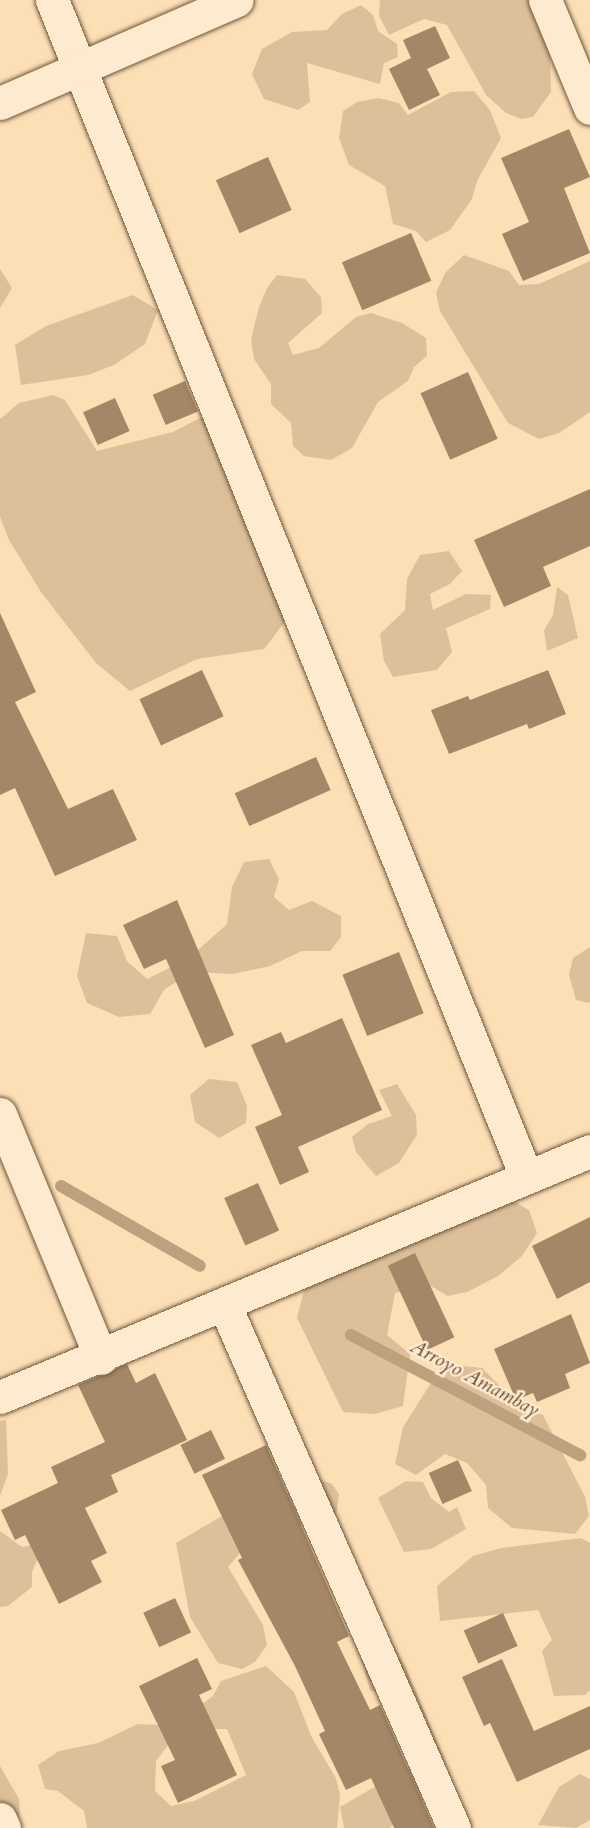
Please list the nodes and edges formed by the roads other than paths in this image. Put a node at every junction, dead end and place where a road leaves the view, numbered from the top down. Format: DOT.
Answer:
graph roads {
  1 [pos="52,0"];
  2 [pos="237,0"];
  3 [pos="545,0"];
  4 [pos="81,70"];
  5 [pos="0,103"];
  6 [pos="590,108"];
  7 [pos="0,1114"];
  8 [pos="589,1153"];
  9 [pos="526,1176"];
  10 [pos="225,1306"];
  11 [pos="101,1358"];
  12 [pos="0,1397"];
  13 [pos="0,1819"];
  14 [pos="4,1828"];
  15 [pos="454,1828"];
  1 -- 4 [label="street"];
  2 -- 4 [label="street"];
  3 -- 6 [label="street"];
  4 -- 5 [label="street"];
  4 -- 9 [label="street"];
  7 -- 11 [label="street"];
  8 -- 9 [label="street"];
  9 -- 10 [label="street"];
  10 -- 11 [label="street"];
  10 -- 15 [label="street"];
  11 -- 12 [label="street"];
  13 -- 14 [label="street"];
}
